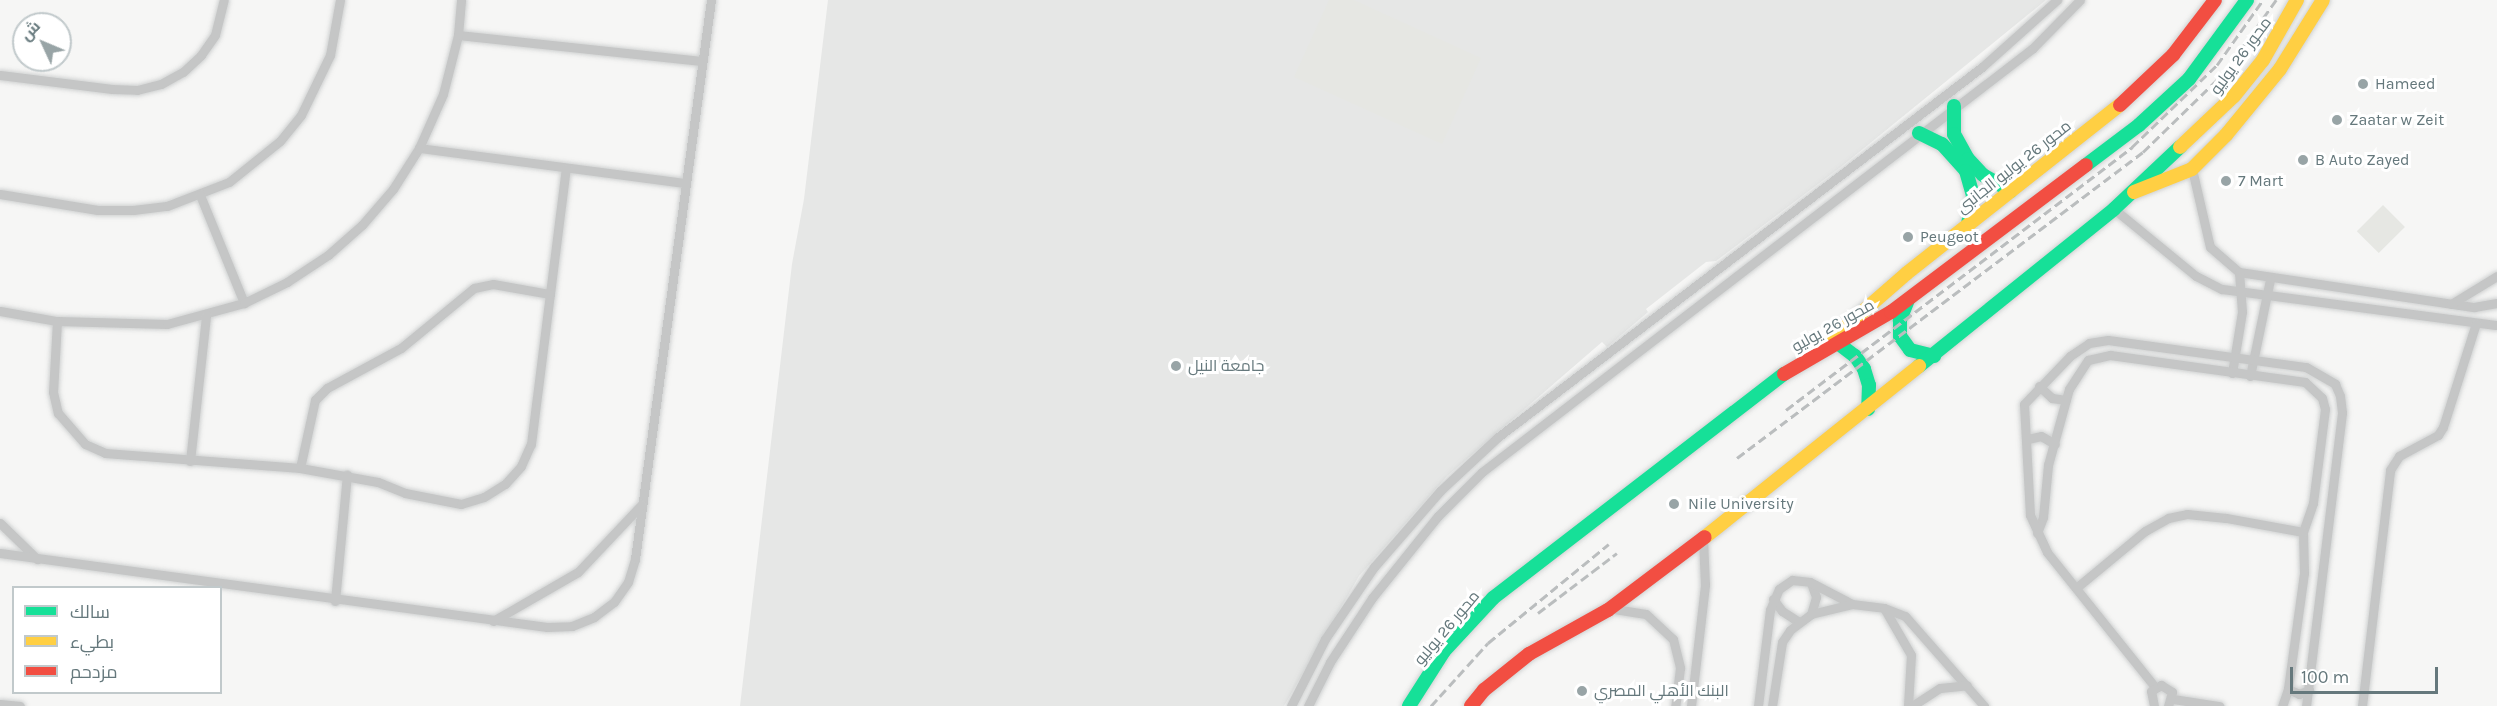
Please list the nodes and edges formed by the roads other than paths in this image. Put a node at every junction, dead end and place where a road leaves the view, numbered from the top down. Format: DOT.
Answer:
graph roads {
  1 [pos="224,0"];
  2 [pos="340,0"];
  3 [pos="460,0"];
  4 [pos="711,0"];
  5 [pos="2057,0"];
  6 [pos="2080,0"];
  7 [pos="2215,0"];
  8 [pos="2247,0"];
  9 [pos="2297,0"];
  10 [pos="2323,0"];
  11 [pos="458,35"];
  12 [pos="702,62"];
  13 [pos="0,75"];
  14 [pos="1954,106"];
  15 [pos="1919,133"];
  16 [pos="419,148"];
  17 [pos="566,168"];
  18 [pos="2192,169"];
  19 [pos="686,183"];
  20 [pos="2012,191"];
  21 [pos="2134,192"];
  22 [pos="0,194"];
  23 [pos="200,195"];
  24 [pos="2114,209"];
  25 [pos="1968,224"];
  26 [pos="2239,272"];
  27 [pos="2497,276"];
  28 [pos="2270,279"];
  29 [pos="2239,292"];
  30 [pos="550,294"];
  31 [pos="2267,295"];
  32 [pos="1908,300"];
  33 [pos="244,303"];
  34 [pos="2451,304"];
  35 [pos="2497,304"];
  36 [pos="0,311"];
  37 [pos="206,315"];
  38 [pos="57,321"];
  39 [pos="2476,323"];
  40 [pos="2496,327"];
  41 [pos="1637,333"];
  42 [pos="1835,341"];
  43 [pos="1623,344"];
  44 [pos="1645,344"];
  45 [pos="1820,349"];
  46 [pos="1631,355"];
  47 [pos="1934,356"];
  48 [pos="2235,357"];
  49 [pos="2253,360"];
  50 [pos="2232,373"];
  51 [pos="2250,376"];
  52 [pos="2039,386"];
  53 [pos="2066,400"];
  54 [pos="1868,409"];
  55 [pos="2028,439"];
  56 [pos="2055,444"];
  57 [pos="190,461"];
  58 [pos="300,468"];
  59 [pos="347,475"];
  60 [pos="2313,503"];
  61 [pos="642,504"];
  62 [pos="2331,505"];
  63 [pos="0,523"];
  64 [pos="2303,532"];
  65 [pos="2037,533"];
  66 [pos="1703,540"];
  67 [pos="0,554"];
  68 [pos="38,559"];
  69 [pos="2305,559"];
  70 [pos="2324,562"];
  71 [pos="1810,582"];
  72 [pos="2076,588"];
  73 [pos="1773,599"];
  74 [pos="335,602"];
  75 [pos="1852,604"];
  76 [pos="1884,608"];
  77 [pos="1608,610"];
  78 [pos="1811,614"];
  79 [pos="494,621"];
  80 [pos="1799,622"];
  81 [pos="1678,651"];
  82 [pos="1698,651"];
  83 [pos="1967,685"];
  84 [pos="2155,687"];
  85 [pos="2288,688"];
  86 [pos="2309,690"];
  87 [pos="2171,702"];
  88 [pos="0,704"];
  89 [pos="2150,705"];
  90 [pos="20,706"];
  91 [pos="1291,706"];
  92 [pos="1308,706"];
  93 [pos="1409,706"];
  94 [pos="1471,706"];
  95 [pos="1675,706"];
  96 [pos="1691,706"];
  97 [pos="1758,706"];
  98 [pos="1772,706"];
  99 [pos="1910,706"];
  100 [pos="1984,706"];
  101 [pos="2219,706"];
  102 [pos="2282,706"];
  103 [pos="2306,706"];
  104 [pos="2362,706"];
  1 -- 13 [label="street"];
  2 -- 23 [label="street"];
  3 -- 11 [label="street"];
  4 -- 12 [label="street"];
  5 -- 41 [label="street"];
  6 -- 14 [label="street"];
  7 -- 20 [label="main road, محور 26 يوليو الجانبى"];
  8 -- 32 [label="main road, محور 26 يوليو"];
  9 -- 21 [label="main road, محور 26 يوليو"];
  10 -- 18 [label="main road"];
  11 -- 12 [label="street"];
  11 -- 16 [label="street"];
  12 -- 19 [label="street"];
  14 -- 15 [label="street"];
  14 -- 20 [label="main road"];
  15 -- 25 [label="main road"];
  15 -- 44 [label="street"];
  16 -- 17 [label="street"];
  16 -- 33 [label="street"];
  17 -- 19 [label="street"];
  17 -- 30 [label="street"];
  18 -- 21 [label="main road"];
  18 -- 26 [label="street"];
  19 -- 61 [label="street"];
  20 -- 25 [label="main road, محور 26 يوليو الجانبى"];
  21 -- 24 [label="main road, محور 26 يوليو"];
  22 -- 23 [label="street"];
  23 -- 33 [label="street"];
  24 -- 29 [label="street"];
  24 -- 47 [label="main road, محور 26 يوليو"];
  25 -- 45 [label="main road, محور 26 يوليو الجانبى"];
  26 -- 28 [label="street"];
  26 -- 29 [label="street"];
  27 -- 34 [label="street"];
  28 -- 31 [label="street"];
  28 -- 34 [label="street"];
  29 -- 31 [label="street"];
  29 -- 48 [label="street"];
  30 -- 58 [label="street"];
  30 -- 59 [label="street"];
  31 -- 39 [label="street"];
  31 -- 49 [label="street"];
  32 -- 42 [label="main road, محور 26 يوليو"];
  32 -- 47 [label="main road"];
  33 -- 37 [label="street"];
  34 -- 35 [label="street"];
  35 -- 40 [label="street"];
  36 -- 38 [label="street"];
  37 -- 38 [label="street"];
  37 -- 57 [label="street"];
  38 -- 57 [label="street"];
  39 -- 40 [label="street"];
  39 -- 104 [label="street"];
  41 -- 43 [label="street"];
  41 -- 44 [label="street"];
  42 -- 45 [label="main road, محور 26 يوليو"];
  42 -- 54 [label="main road"];
  43 -- 46 [label="street"];
  43 -- 91 [label="street"];
  44 -- 46 [label="street"];
  45 -- 93 [label="main road, محور 26 يوليو"];
  46 -- 92 [label="street"];
  47 -- 54 [label="main road, محور 26 يوليو"];
  48 -- 49 [label="street"];
  48 -- 50 [label="street"];
  48 -- 52 [label="street"];
  49 -- 51 [label="street"];
  49 -- 62 [label="street"];
  50 -- 51 [label="street"];
  50 -- 53 [label="street"];
  51 -- 60 [label="street"];
  52 -- 53 [label="street"];
  52 -- 55 [label="street"];
  53 -- 56 [label="street"];
  54 -- 66 [label="main road, محور 26 يوليو"];
  55 -- 56 [label="street"];
  55 -- 65 [label="street"];
  56 -- 65 [label="street"];
  57 -- 58 [label="street"];
  58 -- 59 [label="street"];
  59 -- 74 [label="street"];
  60 -- 62 [label="street"];
  60 -- 64 [label="street"];
  61 -- 79 [label="street"];
  61 -- 79 [label="street"];
  62 -- 70 [label="street"];
  63 -- 68 [label="street"];
  64 -- 69 [label="street"];
  64 -- 72 [label="street"];
  65 -- 72 [label="street"];
  66 -- 77 [label="main road, محور 26 يوليو"];
  66 -- 82 [label="street"];
  67 -- 68 [label="street"];
  68 -- 74 [label="street"];
  69 -- 70 [label="street"];
  69 -- 85 [label="street"];
  70 -- 86 [label="street"];
  71 -- 73 [label="street"];
  71 -- 75 [label="street"];
  71 -- 78 [label="street"];
  72 -- 84 [label="street"];
  73 -- 80 [label="street"];
  73 -- 97 [label="street"];
  74 -- 79 [label="street"];
  75 -- 76 [label="street"];
  75 -- 78 [label="street"];
  76 -- 83 [label="street"];
  76 -- 99 [label="street"];
  77 -- 81 [label="street"];
  77 -- 94 [label="main road, محور 26 يوليو"];
  78 -- 80 [label="street"];
  80 -- 98 [label="street"];
  81 -- 82 [label="street"];
  81 -- 95 [label="street"];
  82 -- 96 [label="street"];
  83 -- 99 [label="street"];
  83 -- 100 [label="street"];
  84 -- 87 [label="street"];
  84 -- 89 [label="street"];
  85 -- 86 [label="street"];
  85 -- 102 [label="street"];
  86 -- 103 [label="street"];
  87 -- 101 [label="street"];
  88 -- 90 [label="street"];
}
